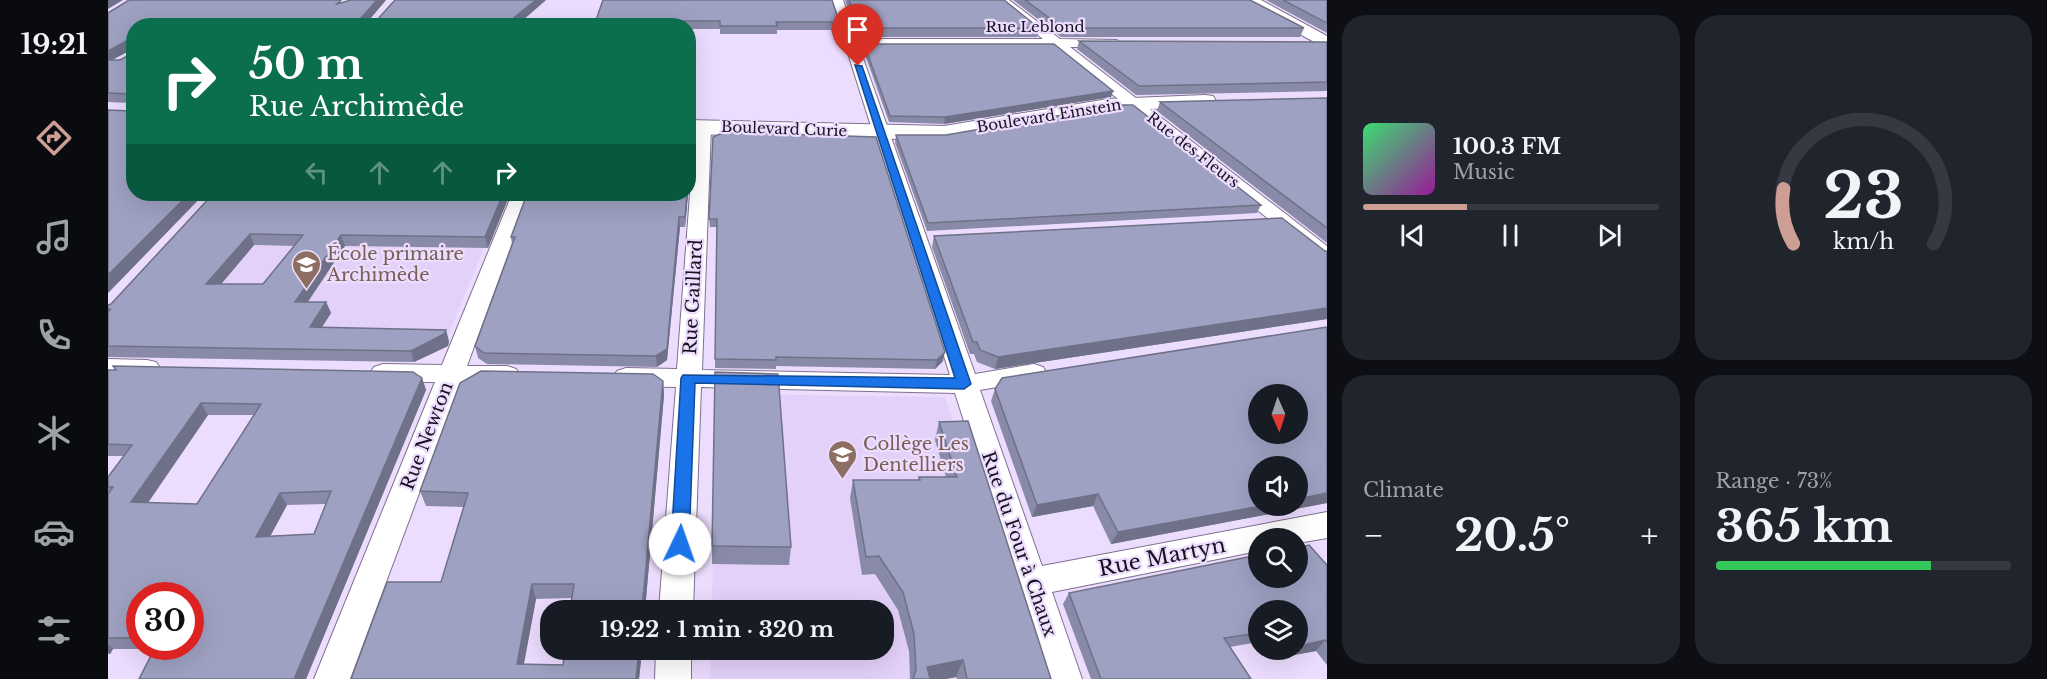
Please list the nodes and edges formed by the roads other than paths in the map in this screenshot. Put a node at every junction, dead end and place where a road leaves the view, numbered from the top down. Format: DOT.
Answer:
graph roads {
  1 [pos="837,0"];
  2 [pos="1002,0"];
  3 [pos="1249,0"];
  4 [pos="850,43"];
  5 [pos="1057,43"];
  6 [pos="1123,43"];
  7 [pos="1299,43"];
  8 [pos="1327,43"];
  9 [pos="1229,101"];
  10 [pos="1132,103"];
  11 [pos="696,127"];
  12 [pos="880,132"];
  13 [pos="518,201"];
  14 [pos="694,201"];
  15 [pos="1282,220"];
  16 [pos="1248,222"];
  17 [pos="1327,256"];
  18 [pos="108,368"];
  19 [pos="168,369"];
  20 [pos="1058,369"];
  21 [pos="360,372"];
  22 [pos="451,374"];
  23 [pos="534,375"];
  24 [pos="605,377"];
  25 [pos="688,378"];
  26 [pos="964,384"];
  27 [pos="1327,525"];
  28 [pos="1032,582"];
  29 [pos="677,600"];
  30 [pos="674,660"];
  31 [pos="332,679"];
  32 [pos="673,679"];
  33 [pos="1064,679"];
  1 -- 4 [label="street, Rue du Four à Chaux"];
  2 -- 5 [label="street, Rue des Fleurs"];
  3 -- 8 [label="street"];
  4 -- 5 [label="street, Rue Leblond"];
  4 -- 12 [label="street, Rue du Four à Chaux"];
  5 -- 6 [label="street, Rue Leblond"];
  5 -- 10 [label="street, Rue des Fleurs"];
  7 -- 8 [label="street"];
  9 -- 10 [label="street, Boulevard Einstein"];
  10 -- 12 [label="street, Boulevard Einstein"];
  10 -- 15 [label="street, Rue des Fleurs"];
  11 -- 12 [label="street, Boulevard Curie"];
  12 -- 26 [label="street, Rue du Four à Chaux"];
  13 -- 22 [label="street, Rue Newton"];
  14 -- 25 [label="street, Rue Gaillard"];
  15 -- 16 [label="street"];
  15 -- 17 [label="street, Rue des Fleurs"];
  18 -- 19 [label="street"];
  20 -- 26 [label="street"];
  21 -- 22 [label="street"];
  22 -- 23 [label="street"];
  22 -- 31 [label="street, Rue Newton"];
  24 -- 25 [label="street"];
  25 -- 26 [label="street"];
  25 -- 29 [label="street, Rue Gaillard"];
  26 -- 28 [label="street, Rue du Four à Chaux"];
  27 -- 28 [label="street, Rue Martyn"];
  28 -- 33 [label="street, Rue du Four à Chaux"];
  30 -- 32 [label="street"];
}
